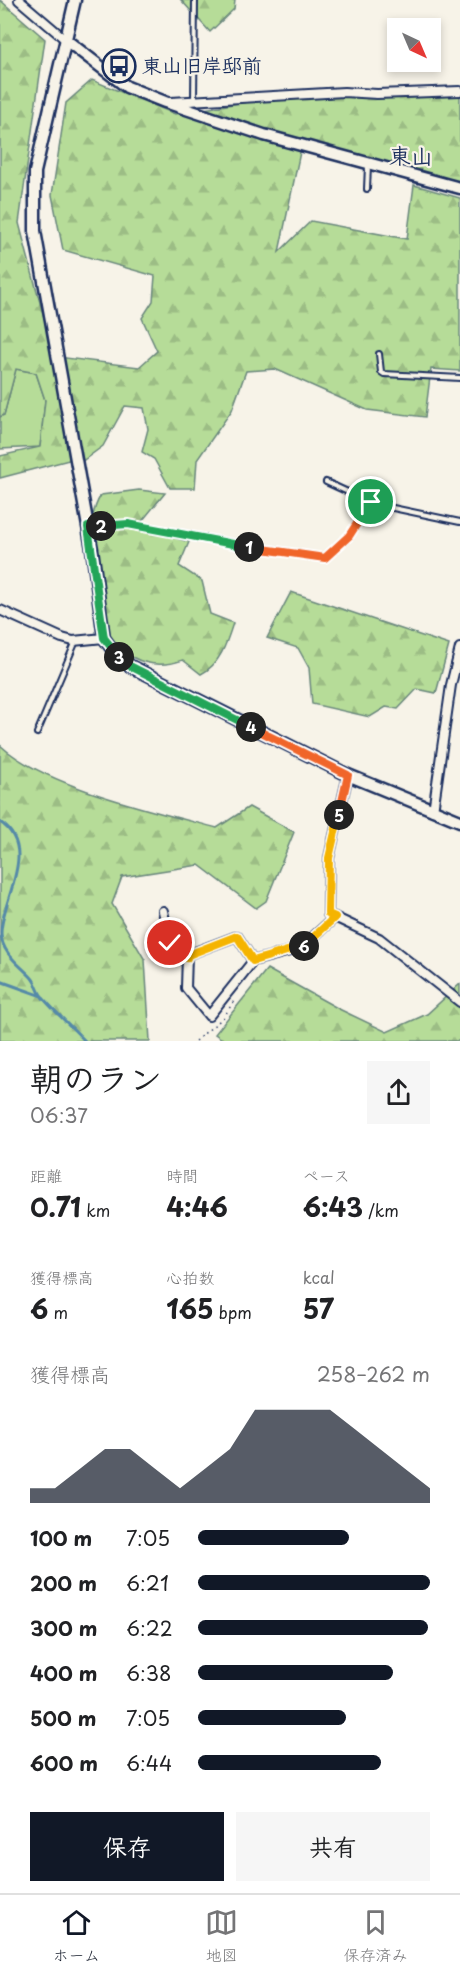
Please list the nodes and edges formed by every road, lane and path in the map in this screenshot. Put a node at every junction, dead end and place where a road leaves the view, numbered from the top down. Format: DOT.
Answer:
graph roads {
  1 [pos="19,0"];
  2 [pos="75,0"];
  3 [pos="195,0"];
  4 [pos="66,40"];
  5 [pos="460,91"];
  6 [pos="194,101"];
  7 [pos="165,102"];
  8 [pos="368,163"];
  9 [pos="460,188"];
  10 [pos="368,189"];
  11 [pos="379,354"];
  12 [pos="460,378"];
  13 [pos="326,482"];
  14 [pos="371,502"];
  15 [pos="460,522"];
  16 [pos="88,527"];
  17 [pos="0,610"];
  18 [pos="104,638"];
  19 [pos="77,640"];
  20 [pos="460,648"];
  21 [pos="450,688"];
  22 [pos="460,690"];
  23 [pos="37,733"];
  24 [pos="348,775"];
  25 [pos="433,811"];
  26 [pos="460,821"];
  27 [pos="163,911"];
  28 [pos="335,917"];
  29 [pos="187,958"];
  30 [pos="253,961"];
  31 [pos="235,999"];
  32 [pos="460,1002"];
  33 [pos="195,1041"];
  1 -- 4 [label="street"];
  2 -- 4 [label="street"];
  3 -- 6 [label="lane"];
  4 -- 7 [label="street"];
  4 -- 16 [label="street"];
  5 -- 6 [label="street"];
  6 -- 7 [label="street"];
  7 -- 8 [label="street"];
  8 -- 9 [label="street"];
  8 -- 10 [label="lane"];
  11 -- 12 [label="lane"];
  13 -- 14 [label="lane"];
  14 -- 15 [label="lane"];
  14 -- 16 [label="lane"];
  16 -- 18 [label="street"];
  17 -- 19 [label="street"];
  18 -- 19 [label="street"];
  18 -- 24 [label="street"];
  19 -- 23 [label="lane"];
  20 -- 21 [label="street"];
  21 -- 22 [label="street"];
  21 -- 25 [label="street"];
  24 -- 25 [label="street"];
  24 -- 28 [label="street"];
  25 -- 26 [label="street"];
  27 -- 29 [label="street"];
  28 -- 30 [label="street"];
  28 -- 32 [label="street"];
  29 -- 30 [label="street"];
  29 -- 30 [label="street"];
  31 -- 33 [label="path"];
}
